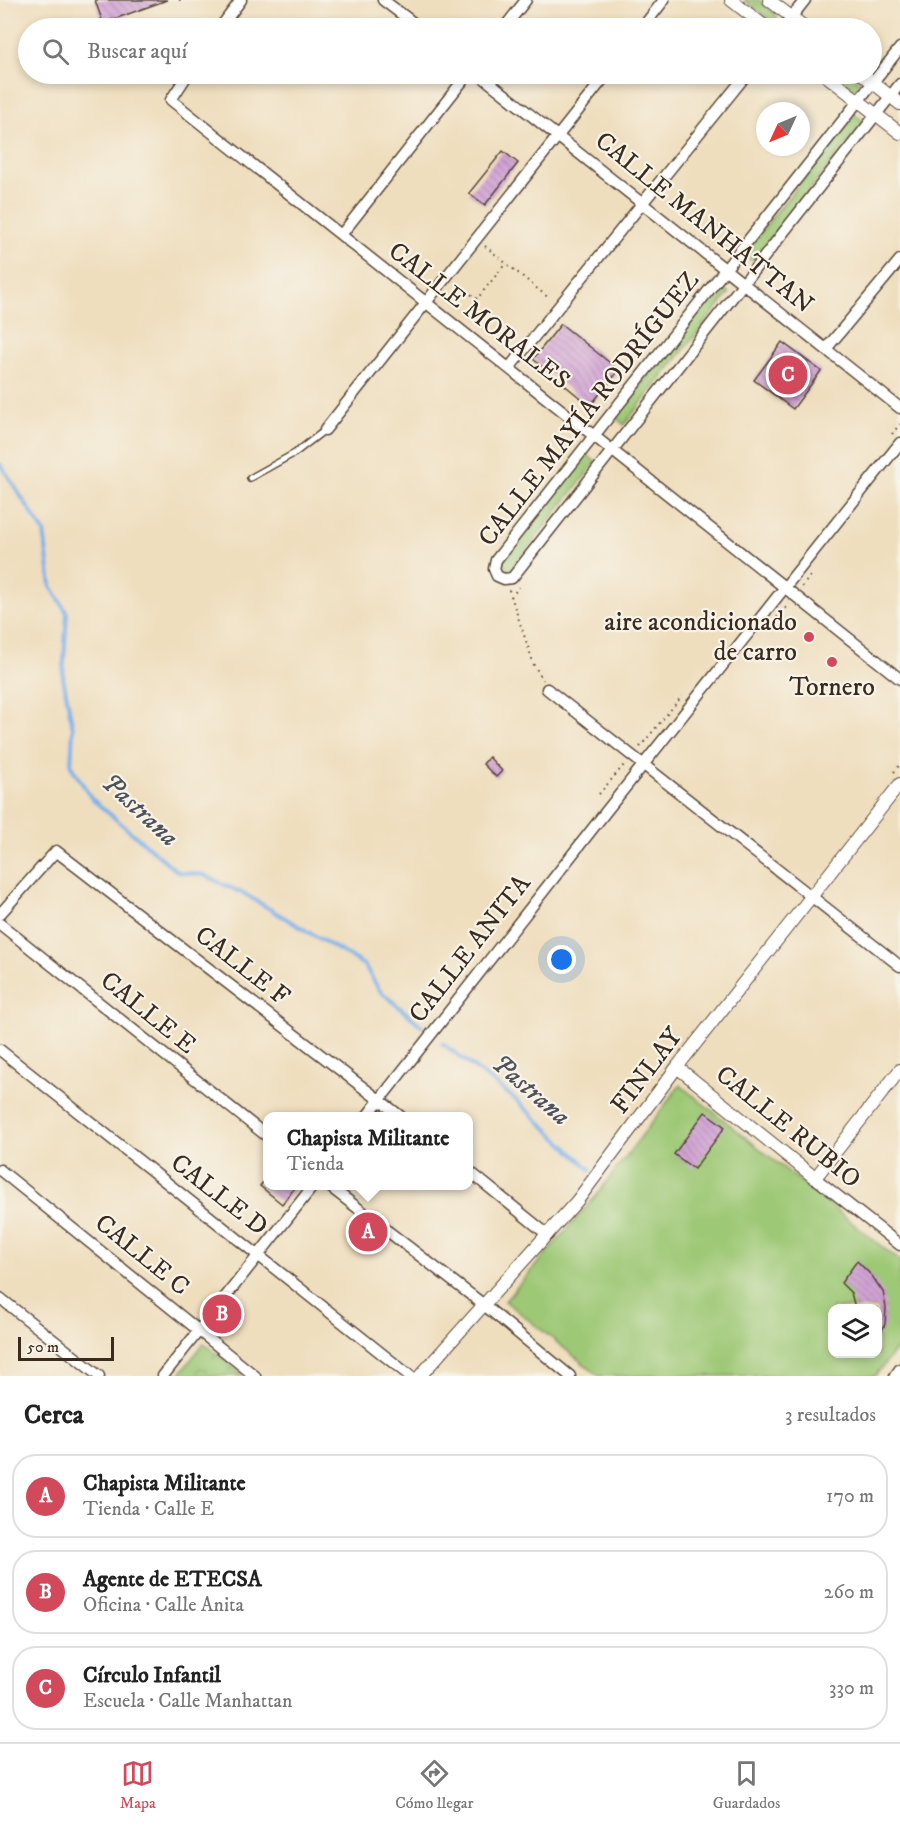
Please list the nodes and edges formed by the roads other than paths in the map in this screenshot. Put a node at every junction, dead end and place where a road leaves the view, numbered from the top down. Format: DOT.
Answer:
graph roads {
  1 [pos="241,0"];
  2 [pos="383,0"];
  3 [pos="526,0"];
  4 [pos="664,0"];
  5 [pos="731,0"];
  6 [pos="769,0"];
  7 [pos="805,0"];
  8 [pos="792,17"];
  9 [pos="228,18"];
  10 [pos="407,18"];
  11 [pos="512,18"];
  12 [pos="650,18"];
  13 [pos="754,18"];
  14 [pos="900,48"];
  15 [pos="882,71"];
  16 [pos="181,84"];
  17 [pos="460,84"];
  18 [pos="492,84"];
  19 [pos="599,84"];
  20 [pos="739,84"];
  21 [pos="837,84"];
  22 [pos="871,84"];
  23 [pos="875,84"];
  24 [pos="900,84"];
  25 [pos="859,100"];
  26 [pos="895,100"];
  27 [pos="876,114"];
  28 [pos="900,133"];
  29 [pos="559,136"];
  30 [pos="643,204"];
  31 [pos="341,235"];
  32 [pos="900,260"];
  33 [pos="725,270"];
  34 [pos="743,284"];
  35 [pos="426,303"];
  36 [pos="826,349"];
  37 [pos="509,368"];
  38 [pos="900,408"];
  39 [pos="325,430"];
  40 [pos="594,436"];
  41 [pos="900,443"];
  42 [pos="612,450"];
  43 [pos="250,478"];
  44 [pos="785,588"];
  45 [pos="900,679"];
  46 [pos="547,689"];
  47 [pos="644,765"];
  48 [pos="900,784"];
  49 [pos="812,896"];
  50 [pos="0,914"];
  51 [pos="0,924"];
  52 [pos="900,966"];
  53 [pos="0,1050"];
  54 [pos="677,1067"];
  55 [pos="900,1070"];
  56 [pos="380,1100"];
  57 [pos="370,1112"];
  58 [pos="395,1112"];
  59 [pos="263,1134"];
  60 [pos="0,1170"];
  61 [pos="473,1175"];
  62 [pos="815,1178"];
  63 [pos="309,1190"];
  64 [pos="335,1190"];
  65 [pos="548,1235"];
  66 [pos="900,1245"];
  67 [pos="260,1256"];
  68 [pos="0,1298"];
  69 [pos="484,1305"];
  70 [pos="199,1330"];
  71 [pos="900,1369"];
  72 [pos="99,1376"];
  73 [pos="163,1376"];
  74 [pos="255,1376"];
  75 [pos="410,1376"];
  76 [pos="420,1376"];
  77 [pos="570,1376"];
  78 [pos="895,1376"];
  1 -- 9 [label="street"];
  2 -- 10 [label="street"];
  3 -- 11 [label="street"];
  4 -- 12 [label="street"];
  5 -- 13 [label="street"];
  6 -- 8 [label="street"];
  7 -- 8 [label="street"];
  14 -- 15 [label="street, CALLE MAYÍA RODRÍGUEZ"];
  16 -- 31 [label="street, CALLE MORALES"];
  17 -- 31 [label="street"];
  18 -- 29 [label="street, CALLE MANHATTAN"];
  19 -- 29 [label="street"];
  20 -- 30 [label="street"];
  21 -- 25 [label="street"];
  22 -- 25 [label="street, CALLE MAYÍA RODRÍGUEZ"];
  23 -- 26 [label="street"];
  24 -- 26 [label="street, CALLE MAYÍA RODRÍGUEZ"];
  25 -- 27 [label="street"];
  25 -- 33 [label="street, CALLE MAYÍA RODRÍGUEZ"];
  26 -- 27 [label="street, CALLE MAYÍA RODRÍGUEZ"];
  27 -- 28 [label="street"];
  27 -- 34 [label="street, CALLE MAYÍA RODRÍGUEZ"];
  29 -- 30 [label="street, CALLE MANHATTAN"];
  29 -- 35 [label="street"];
  30 -- 33 [label="street, CALLE MANHATTAN"];
  30 -- 37 [label="street"];
  31 -- 35 [label="street, CALLE MORALES"];
  32 -- 36 [label="street"];
  33 -- 34 [label="street, CALLE MANHATTAN"];
  33 -- 40 [label="street, CALLE MAYÍA RODRÍGUEZ"];
  34 -- 36 [label="street, CALLE MANHATTAN"];
  34 -- 42 [label="street, CALLE MAYÍA RODRÍGUEZ"];
  35 -- 37 [label="street, CALLE MORALES"];
  35 -- 39 [label="street"];
  36 -- 38 [label="street, CALLE MANHATTAN"];
  37 -- 40 [label="street, CALLE MORALES"];
  39 -- 43 [label="lane"];
  40 -- 42 [label="street, CALLE MORALES"];
  40 -- 42 [label="street, CALLE MAYÍA RODRÍGUEZ"];
  41 -- 44 [label="street, CALLE ANITA"];
  42 -- 44 [label="street, CALLE MORALES"];
  44 -- 45 [label="street, CALLE MORALES"];
  44 -- 47 [label="street, CALLE ANITA"];
  46 -- 47 [label="street"];
  47 -- 49 [label="street"];
  47 -- 56 [label="street, CALLE ANITA"];
  48 -- 49 [label="street, FINLAY"];
  49 -- 52 [label="street"];
  49 -- 54 [label="street, FINLAY"];
  50 -- 56 [label="street, CALLE F"];
  51 -- 59 [label="street, CALLE E"];
  53 -- 67 [label="street, CALLE D"];
  54 -- 62 [label="street, CALLE RUBIO"];
  54 -- 65 [label="street, FINLAY"];
  55 -- 62 [label="street"];
  56 -- 57 [label="street, CALLE ANITA"];
  56 -- 58 [label="street, CALLE F"];
  60 -- 70 [label="street, CALLE C"];
  61 -- 65 [label="street"];
  62 -- 66 [label="street, CALLE RUBIO"];
  63 -- 67 [label="street"];
  64 -- 69 [label="street"];
  65 -- 69 [label="street, FINLAY"];
  67 -- 70 [label="street"];
  67 -- 75 [label="street, CALLE D"];
  68 -- 72 [label="street"];
  69 -- 76 [label="street, FINLAY"];
  69 -- 77 [label="street"];
  70 -- 73 [label="street"];
  70 -- 74 [label="street, CALLE C"];
  71 -- 78 [label="street"];
}
